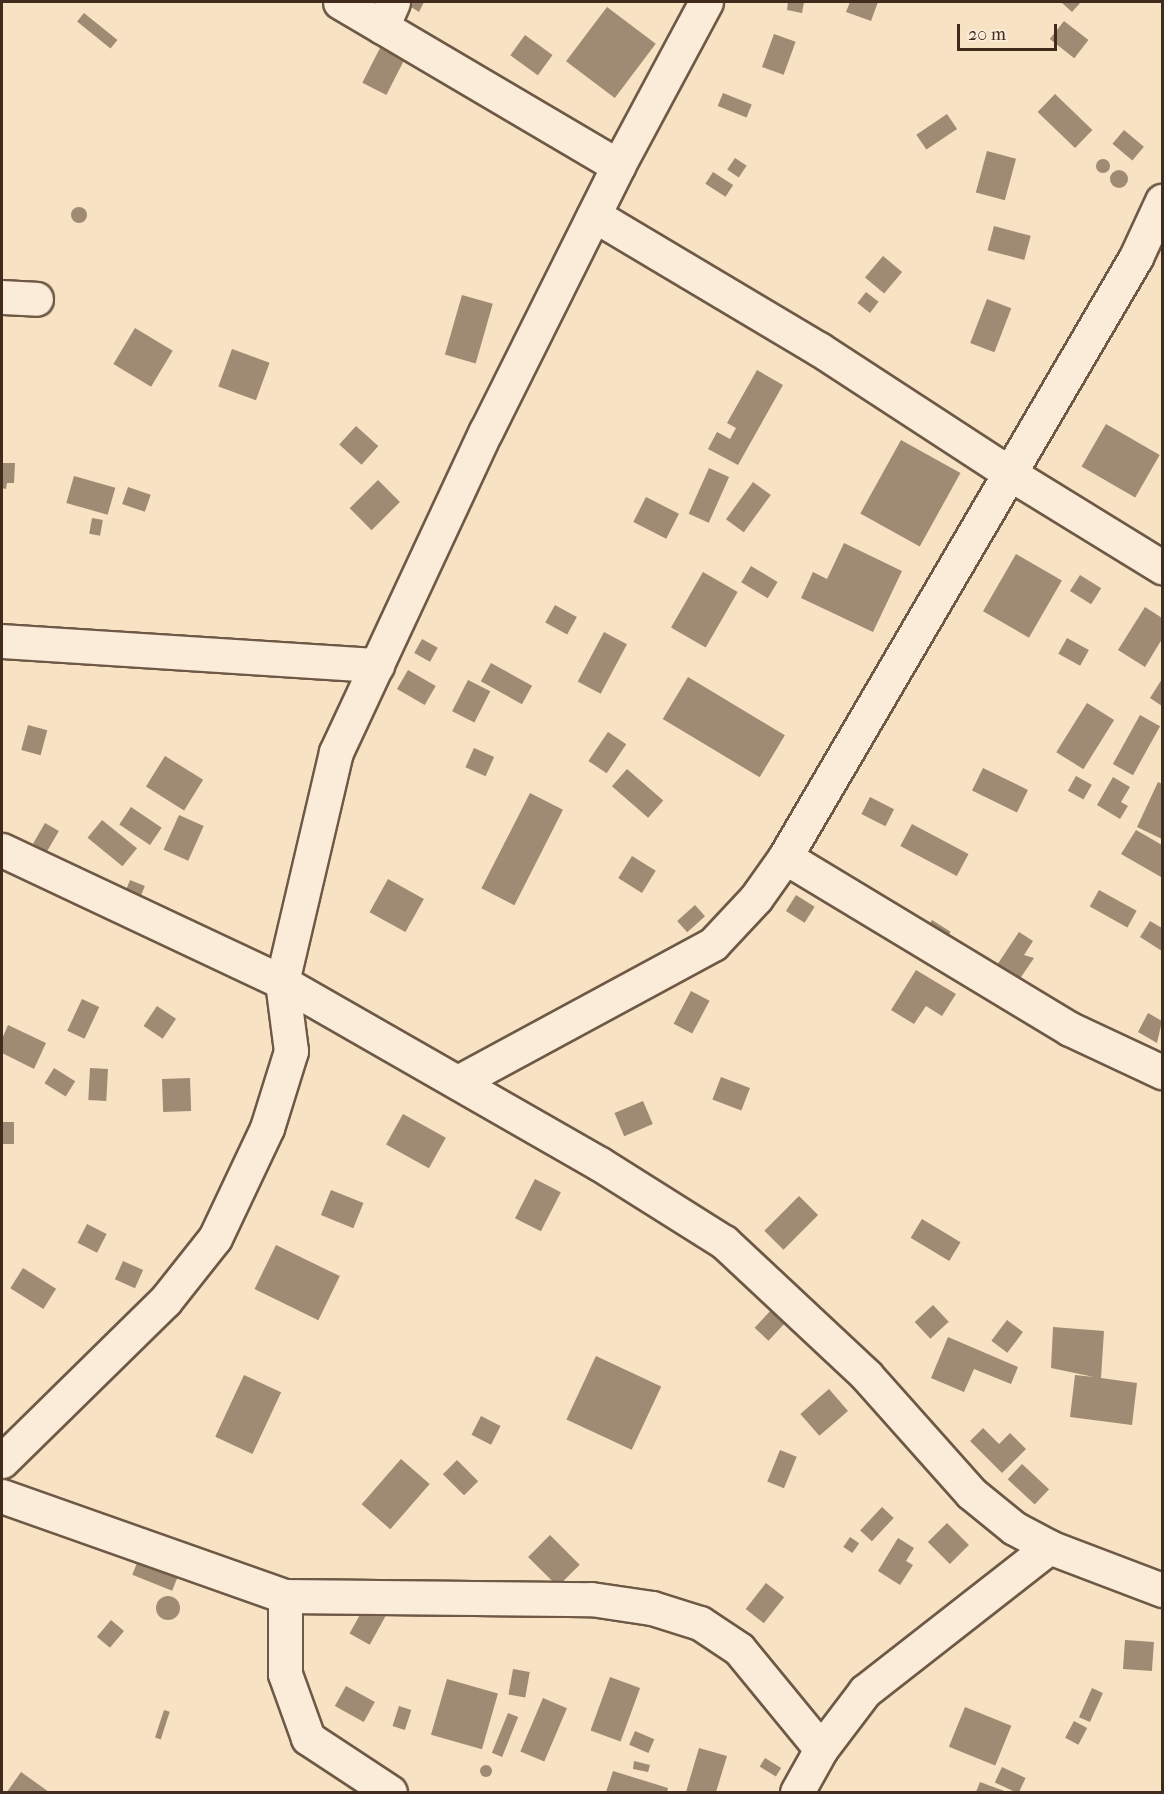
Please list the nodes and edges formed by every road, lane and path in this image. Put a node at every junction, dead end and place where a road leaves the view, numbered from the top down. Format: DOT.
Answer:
graph roads {
  1 [pos="340,2"];
  2 [pos="706,2"];
  3 [pos="387,14"];
  4 [pos="618,166"];
  5 [pos="1162,201"];
  6 [pos="594,215"];
  7 [pos="2,297"];
  8 [pos="36,299"];
  9 [pos="1008,473"];
  10 [pos="1162,567"];
  11 [pos="2,641"];
  12 [pos="377,665"];
  13 [pos="2,850"];
  14 [pos="785,857"];
  15 [pos="282,982"];
  16 [pos="1162,1072"];
  17 [pos="458,1082"];
  18 [pos="2,1461"];
  19 [pos="2,1496"];
  20 [pos="1049,1547"];
  21 [pos="1162,1590"];
  22 [pos="285,1596"];
  23 [pos="820,1749"];
  24 [pos="390,1792"];
  25 [pos="797,1792"];
  1 -- 3 [label="street"];
  2 -- 4 [label="street"];
  3 -- 4 [label="street"];
  4 -- 6 [label="street"];
  5 -- 9 [label="street"];
  6 -- 9 [label="street"];
  6 -- 12 [label="street"];
  7 -- 8 [label="street"];
  9 -- 10 [label="street"];
  9 -- 14 [label="street"];
  11 -- 12 [label="street"];
  12 -- 15 [label="street"];
  13 -- 15 [label="street"];
  14 -- 16 [label="street"];
  14 -- 17 [label="street"];
  15 -- 17 [label="street"];
  15 -- 18 [label="street"];
  17 -- 20 [label="street"];
  19 -- 22 [label="street"];
  20 -- 21 [label="street"];
  20 -- 23 [label="street"];
  22 -- 23 [label="street"];
  22 -- 24 [label="street"];
  23 -- 25 [label="street"];
}
